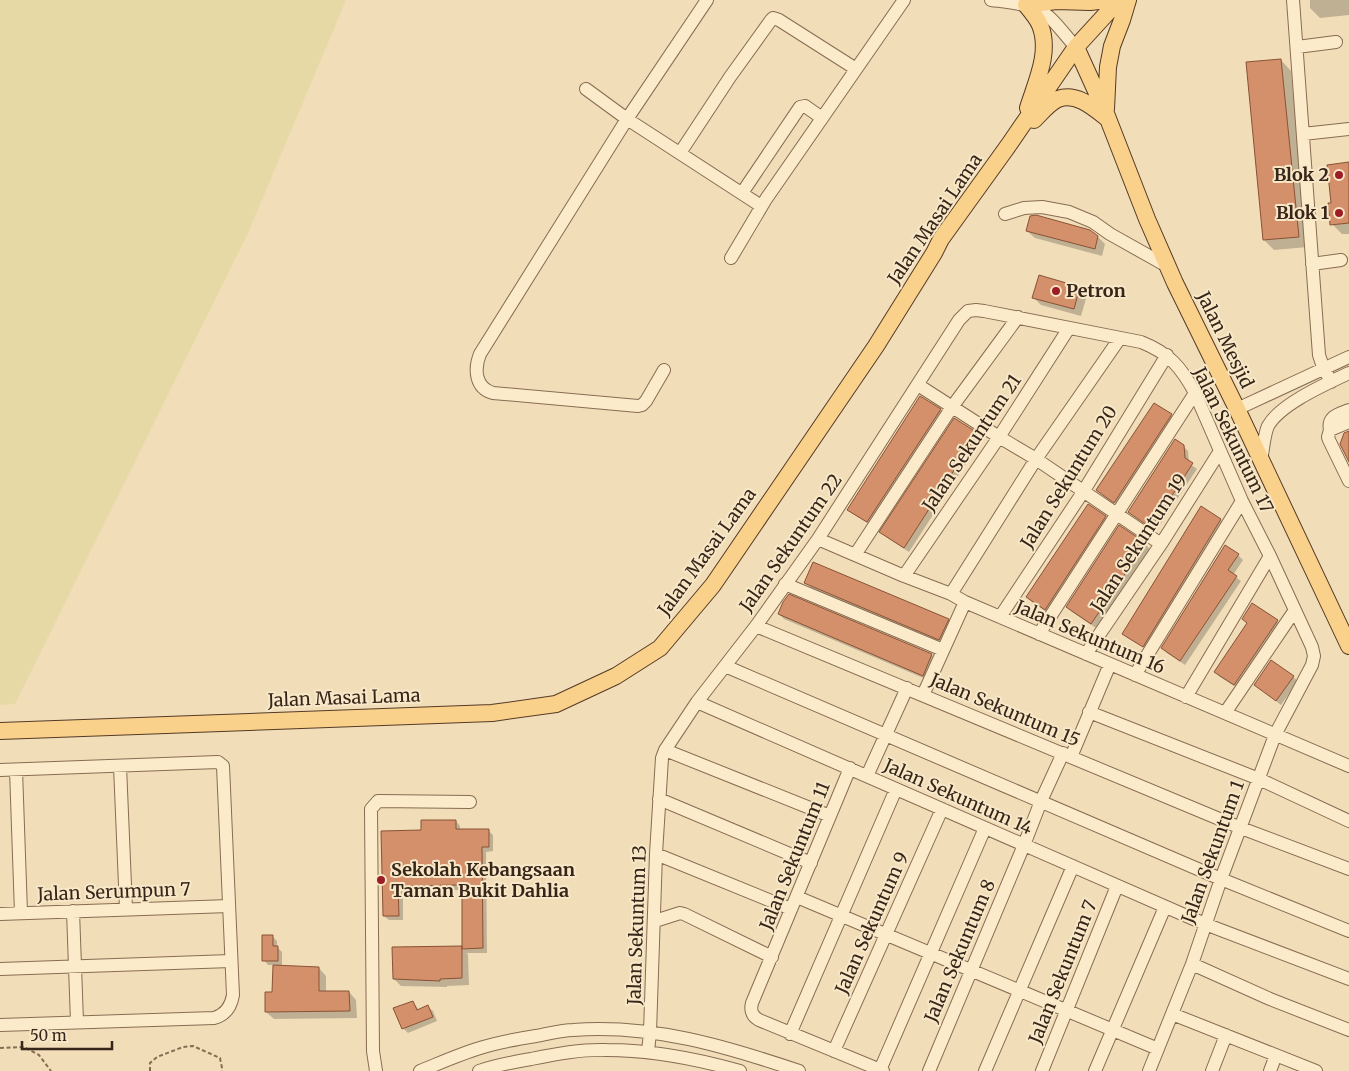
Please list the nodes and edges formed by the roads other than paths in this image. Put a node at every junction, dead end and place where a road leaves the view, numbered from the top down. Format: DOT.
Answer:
graph roads {
  1 [pos="707,0"];
  2 [pos="904,0"];
  3 [pos="992,0"];
  4 [pos="1107,0"];
  5 [pos="1119,0"];
  6 [pos="1128,0"];
  7 [pos="1293,0"];
  8 [pos="1026,5"];
  9 [pos="1336,42"];
  10 [pos="1297,47"];
  11 [pos="1076,48"];
  12 [pos="856,69"];
  13 [pos="586,89"];
  14 [pos="1107,116"];
  15 [pos="822,118"];
  16 [pos="627,119"];
  17 [pos="1021,126"];
  18 [pos="1349,129"];
  19 [pos="1303,134"];
  20 [pos="1008,146"];
  21 [pos="680,153"];
  22 [pos="742,193"];
  23 [pos="761,206"];
  24 [pos="1006,214"];
  25 [pos="730,258"];
  26 [pos="1341,260"];
  27 [pos="1312,264"];
  28 [pos="1167,266"];
  29 [pos="968,311"];
  30 [pos="1018,317"];
  31 [pos="1069,328"];
  32 [pos="1120,338"];
  33 [pos="1167,355"];
  34 [pos="1349,357"];
  35 [pos="1324,369"];
  36 [pos="664,370"];
  37 [pos="1349,373"];
  38 [pos="1331,382"];
  39 [pos="918,385"];
  40 [pos="1195,392"];
  41 [pos="952,407"];
  42 [pos="1237,409"];
  43 [pos="1349,410"];
  44 [pos="1349,422"];
  45 [pos="1330,430"];
  46 [pos="999,437"];
  47 [pos="1220,452"];
  48 [pos="1036,459"];
  49 [pos="1261,461"];
  50 [pos="1349,481"];
  51 [pos="1082,492"];
  52 [pos="1242,500"];
  53 [pos="1116,513"];
  54 [pos="818,539"];
  55 [pos="1161,544"];
  56 [pos="855,555"];
  57 [pos="1270,556"];
  58 [pos="904,576"];
  59 [pos="786,584"];
  60 [pos="951,594"];
  61 [pos="965,602"];
  62 [pos="1295,610"];
  63 [pos="1000,617"];
  64 [pos="756,626"];
  65 [pos="1039,634"];
  66 [pos="1349,646"];
  67 [pos="1312,647"];
  68 [pos="943,650"];
  69 [pos="1086,654"];
  70 [pos="1110,664"];
  71 [pos="725,666"];
  72 [pos="1135,675"];
  73 [pos="906,688"];
  74 [pos="923,695"];
  75 [pos="1186,697"];
  76 [pos="697,702"];
  77 [pos="1089,712"];
  78 [pos="1225,713"];
  79 [pos="0,731"];
  80 [pos="885,735"];
  81 [pos="1275,735"];
  82 [pos="665,750"];
  83 [pos="1067,755"];
  84 [pos="120,766"];
  85 [pos="1349,766"];
  86 [pos="850,768"];
  87 [pos="0,770"];
  88 [pos="16,770"];
  89 [pos="866,776"];
  90 [pos="1259,778"];
  91 [pos="896,789"];
  92 [pos="659,799"];
  93 [pos="1041,801"];
  94 [pos="470,802"];
  95 [pos="942,809"];
  96 [pos="830,816"];
  97 [pos="1349,821"];
  98 [pos="985,828"];
  99 [pos="1241,828"];
  100 [pos="1024,845"];
  101 [pos="656,854"];
  102 [pos="810,863"];
  103 [pos="1073,866"];
  104 [pos="1349,869"];
  105 [pos="1221,879"];
  106 [pos="1117,886"];
  107 [pos="797,897"];
  108 [pos="229,906"];
  109 [pos="1165,906"];
  110 [pos="126,910"];
  111 [pos="792,910"];
  112 [pos="73,911"];
  113 [pos="21,913"];
  114 [pos="0,914"];
  115 [pos="841,915"];
  116 [pos="655,921"];
  117 [pos="1205,924"];
  118 [pos="1349,931"];
  119 [pos="886,934"];
  120 [pos="931,953"];
  121 [pos="772,957"];
  122 [pos="231,961"];
  123 [pos="1192,964"];
  124 [pos="75,966"];
  125 [pos="0,969"];
  126 [pos="971,970"];
  127 [pos="1349,979"];
  128 [pos="1020,991"];
  129 [pos="1067,1010"];
  130 [pos="1172,1014"];
  131 [pos="77,1022"];
  132 [pos="0,1025"];
  133 [pos="1112,1030"];
  134 [pos="1349,1030"];
  135 [pos="650,1032"];
  136 [pos="790,1034"];
  137 [pos="1226,1035"];
  138 [pos="1158,1049"];
  139 [pos="834,1051"];
  140 [pos="648,1052"];
  141 [pos="1276,1055"];
  142 [pos="451,1065"];
  143 [pos="882,1070"];
  144 [pos="376,1071"];
  145 [pos="420,1071"];
  146 [pos="479,1071"];
  147 [pos="740,1071"];
  148 [pos="799,1071"];
  149 [pos="929,1071"];
  150 [pos="985,1071"];
  151 [pos="1042,1071"];
  152 [pos="1095,1071"];
  153 [pos="1149,1071"];
  154 [pos="1212,1071"];
  155 [pos="1270,1071"];
  156 [pos="1316,1071"];
  1 -- 16 [label="street"];
  2 -- 12 [label="street"];
  3 -- 8 [label="street"];
  4 -- 8 [label="main road"];
  5 -- 11 [label="main road, Jalan Masai Lama"];
  6 -- 14 [label="main road"];
  7 -- 10 [label="street"];
  8 -- 11 [label="street"];
  8 -- 17 [label="main road"];
  9 -- 10 [label="street"];
  10 -- 19 [label="street"];
  11 -- 14 [label="main road, Jalan Mesjid"];
  11 -- 17 [label="main road, Jalan Masai Lama"];
  12 -- 15 [label="street"];
  12 -- 21 [label="street"];
  13 -- 16 [label="street"];
  14 -- 20 [label="main road"];
  14 -- 28 [label="main road, Jalan Mesjid"];
  15 -- 22 [label="street"];
  15 -- 23 [label="street"];
  16 -- 21 [label="street"];
  16 -- 36 [label="street"];
  17 -- 20 [label="main road, Jalan Masai Lama"];
  18 -- 19 [label="street"];
  19 -- 27 [label="street"];
  20 -- 79 [label="main road, Jalan Masai Lama"];
  21 -- 22 [label="street"];
  22 -- 23 [label="street"];
  23 -- 25 [label="street"];
  24 -- 28 [label="street"];
  26 -- 27 [label="street"];
  27 -- 35 [label="street"];
  28 -- 42 [label="main road, Jalan Mesjid"];
  29 -- 30 [label="street, Jalan Sekuntum 17"];
  29 -- 39 [label="street, Jalan Sekuntum 22"];
  30 -- 31 [label="street, Jalan Sekuntum 17"];
  30 -- 41 [label="street"];
  31 -- 32 [label="street, Jalan Sekuntum 17"];
  31 -- 46 [label="street, Jalan Sekuntum 21"];
  32 -- 33 [label="street, Jalan Sekuntum 17"];
  32 -- 48 [label="street"];
  33 -- 40 [label="street, Jalan Sekuntum 17"];
  33 -- 51 [label="street, Jalan Sekuntum 20"];
  34 -- 35 [label="street"];
  35 -- 38 [label="street"];
  35 -- 42 [label="street"];
  37 -- 38 [label="street"];
  38 -- 49 [label="street"];
  39 -- 41 [label="street"];
  39 -- 54 [label="street, Jalan Sekuntum 22"];
  40 -- 47 [label="street, Jalan Sekuntum 17"];
  40 -- 53 [label="street"];
  41 -- 46 [label="street"];
  41 -- 56 [label="street"];
  42 -- 49 [label="main road, Jalan Mesjid"];
  43 -- 45 [label="street"];
  44 -- 45 [label="street"];
  45 -- 50 [label="street"];
  46 -- 48 [label="street"];
  46 -- 58 [label="street, Jalan Sekuntum 21"];
  47 -- 52 [label="street, Jalan Sekuntum 17"];
  47 -- 55 [label="street, Jalan Sekuntum 19"];
  48 -- 51 [label="street"];
  48 -- 60 [label="street"];
  49 -- 66 [label="main road, Jalan Mesjid"];
  51 -- 53 [label="street"];
  51 -- 63 [label="street, Jalan Sekuntum 20"];
  52 -- 57 [label="street, Jalan Sekuntum 17"];
  52 -- 72 [label="street"];
  53 -- 55 [label="street"];
  53 -- 65 [label="street"];
  54 -- 56 [label="street, Jalan Sekuntum 16"];
  54 -- 59 [label="street, Jalan Sekuntum 22"];
  55 -- 69 [label="street, Jalan Sekuntum 19"];
  56 -- 58 [label="street, Jalan Sekuntum 16"];
  57 -- 62 [label="street, Jalan Sekuntum 17"];
  57 -- 75 [label="street"];
  58 -- 60 [label="street, Jalan Sekuntum 16"];
  59 -- 64 [label="street, Jalan Sekuntum 22"];
  59 -- 68 [label="street"];
  60 -- 61 [label="street, Jalan Sekuntum 16"];
  61 -- 63 [label="street, Jalan Sekuntum 16"];
  61 -- 68 [label="street"];
  62 -- 67 [label="street, Jalan Sekuntum 17"];
  62 -- 78 [label="street"];
  63 -- 65 [label="street, Jalan Sekuntum 16"];
  64 -- 71 [label="street, Jalan Sekuntum 22"];
  64 -- 73 [label="street, Jalan Sekuntum 15"];
  65 -- 69 [label="street, Jalan Sekuntum 16"];
  67 -- 81 [label="street, Jalan Sekuntum 1"];
  68 -- 74 [label="street"];
  69 -- 70 [label="street, Jalan Sekuntum 16"];
  70 -- 72 [label="street, Jalan Sekuntum 16"];
  70 -- 77 [label="street, Jalan Sekuntum 8"];
  71 -- 76 [label="street, Jalan Sekuntum 22"];
  71 -- 80 [label="street"];
  72 -- 75 [label="street, Jalan Sekuntum 16"];
  73 -- 74 [label="street, Jalan Sekuntum 15"];
  73 -- 80 [label="street"];
  74 -- 83 [label="street, Jalan Sekuntum 15"];
  75 -- 78 [label="street, Jalan Sekuntum 16"];
  76 -- 82 [label="street, Jalan Sekuntum 22"];
  76 -- 86 [label="street, Jalan Sekuntum 14"];
  77 -- 83 [label="street, Jalan Sekuntum 8"];
  77 -- 90 [label="street"];
  78 -- 81 [label="street, Jalan Sekuntum 16"];
  80 -- 89 [label="street"];
  80 -- 93 [label="street"];
  81 -- 85 [label="street, Jalan Sekuntum 16"];
  81 -- 90 [label="street, Jalan Sekuntum 1"];
  82 -- 92 [label="street, Jalan Sekuntum 22"];
  82 -- 96 [label="street"];
  83 -- 93 [label="street, Jalan Sekuntum 8"];
  83 -- 99 [label="street, Jalan Sekuntum 15"];
  84 -- 88 [label="street"];
  84 -- 108 [label="street"];
  84 -- 110 [label="street"];
  86 -- 89 [label="street, Jalan Sekuntum 14"];
  86 -- 96 [label="street, Jalan Sekuntum 11"];
  87 -- 88 [label="street"];
  88 -- 113 [label="street"];
  89 -- 91 [label="street, Jalan Sekuntum 14"];
  90 -- 97 [label="street"];
  90 -- 99 [label="street, Jalan Sekuntum 1"];
  91 -- 95 [label="street, Jalan Sekuntum 14"];
  91 -- 115 [label="street"];
  92 -- 101 [label="street, Jalan Sekuntum 13"];
  92 -- 102 [label="street"];
  93 -- 100 [label="street, Jalan Sekuntum 8"];
  93 -- 105 [label="street"];
  94 -- 144 [label="street"];
  95 -- 98 [label="street, Jalan Sekuntum 14"];
  95 -- 119 [label="street, Jalan Sekuntum 9"];
  96 -- 102 [label="street, Jalan Sekuntum 11"];
  98 -- 100 [label="street, Jalan Sekuntum 14"];
  98 -- 120 [label="street"];
  99 -- 104 [label="street, Jalan Sekuntum 15"];
  99 -- 105 [label="street, Jalan Sekuntum 1"];
  100 -- 103 [label="street, Jalan Sekuntum 14"];
  100 -- 126 [label="street, Jalan Sekuntum 8"];
  101 -- 111 [label="street"];
  101 -- 116 [label="street, Jalan Sekuntum 13"];
  102 -- 107 [label="street, Jalan Sekuntum 11"];
  103 -- 106 [label="street, Jalan Sekuntum 14"];
  103 -- 128 [label="street"];
  105 -- 117 [label="street, Jalan Sekuntum 1"];
  105 -- 118 [label="street"];
  106 -- 109 [label="street, Jalan Sekuntum 14"];
  106 -- 129 [label="street, Jalan Sekuntum 7"];
  107 -- 111 [label="street, Jalan Sekuntum 11"];
  107 -- 115 [label="street"];
  108 -- 110 [label="street, Jalan Serumpun 7"];
  108 -- 122 [label="street"];
  109 -- 117 [label="street, Jalan Sekuntum 14"];
  109 -- 133 [label="street"];
  110 -- 112 [label="street, Jalan Serumpun 7"];
  111 -- 121 [label="street, Jalan Sekuntum 11"];
  112 -- 113 [label="street, Jalan Serumpun 7"];
  112 -- 124 [label="street"];
  113 -- 114 [label="street, Jalan Serumpun 7"];
  115 -- 119 [label="street"];
  115 -- 136 [label="street"];
  116 -- 121 [label="street, Jalan Sekuntum 11"];
  116 -- 135 [label="street, Jalan Sekuntum 13"];
  117 -- 123 [label="street, Jalan Sekuntum 1"];
  117 -- 127 [label="street, Jalan Sekuntum 14"];
  119 -- 120 [label="street"];
  119 -- 139 [label="street, Jalan Sekuntum 9"];
  120 -- 126 [label="street"];
  120 -- 143 [label="street"];
  121 -- 136 [label="street, Jalan Sekuntum 11"];
  122 -- 124 [label="street"];
  122 -- 131 [label="street"];
  123 -- 130 [label="street, Jalan Sekuntum 1"];
  123 -- 134 [label="street"];
  124 -- 125 [label="street"];
  124 -- 131 [label="street"];
  126 -- 128 [label="street"];
  126 -- 149 [label="street, Jalan Sekuntum 8"];
  128 -- 129 [label="street"];
  128 -- 150 [label="street"];
  129 -- 133 [label="street"];
  129 -- 151 [label="street, Jalan Sekuntum 7"];
  130 -- 137 [label="street"];
  130 -- 138 [label="street, Jalan Sekuntum 1"];
  131 -- 132 [label="street"];
  133 -- 138 [label="street"];
  133 -- 152 [label="street"];
  135 -- 140 [label="street, Jalan Sekuntum 13"];
  135 -- 142 [label="street"];
  135 -- 148 [label="street"];
  136 -- 139 [label="street"];
  137 -- 141 [label="street"];
  137 -- 154 [label="street"];
  138 -- 153 [label="street, Jalan Sekuntum 1"];
  139 -- 143 [label="street"];
  140 -- 146 [label="street"];
  140 -- 147 [label="street"];
  141 -- 155 [label="street"];
  141 -- 156 [label="street"];
  142 -- 145 [label="street"];
}
